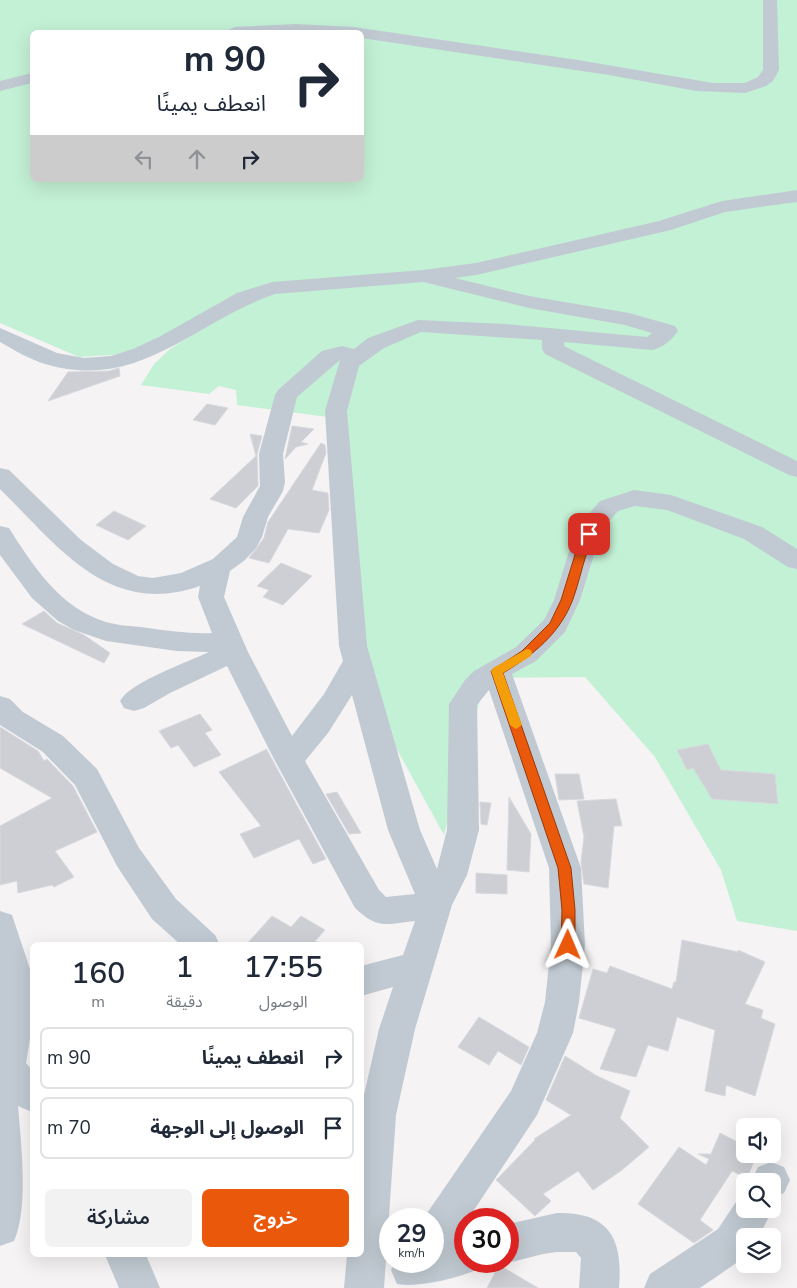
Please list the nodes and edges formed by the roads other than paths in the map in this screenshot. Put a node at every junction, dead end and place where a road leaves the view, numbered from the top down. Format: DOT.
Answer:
graph roads {
  1 [pos="770,0"];
  2 [pos="276,30"];
  3 [pos="315,30"];
  4 [pos="364,34"];
  5 [pos="30,78"];
  6 [pos="0,86"];
  7 [pos="797,196"];
  8 [pos="423,276"];
  9 [pos="0,334"];
  10 [pos="553,335"];
  11 [pos="359,356"];
  12 [pos="797,470"];
  13 [pos="4,486"];
  14 [pos="0,534"];
  15 [pos="797,561"];
  16 [pos="217,569"];
  17 [pos="232,646"];
  18 [pos="356,662"];
  19 [pos="497,671"];
  20 [pos="134,701"];
  21 [pos="0,706"];
  22 [pos="289,759"];
  23 [pos="436,905"];
  24 [pos="0,925"];
  25 [pos="200,942"];
  26 [pos="416,966"];
  27 [pos="364,980"];
  28 [pos="4,1065"];
  29 [pos="30,1093"];
  30 [pos="748,1218"];
  31 [pos="444,1222"];
  32 [pos="0,1228"];
  33 [pos="519,1240"];
  34 [pos="126,1257"];
  35 [pos="140,1288"];
  36 [pos="364,1288"];
  37 [pos="599,1288"];
  38 [pos="664,1288"];
  1 -- 4 [label="street"];
  2 -- 3 [label="street"];
  5 -- 6 [label="street"];
  7 -- 8 [label="street"];
  8 -- 9 [label="street"];
  8 -- 10 [label="street"];
  10 -- 11 [label="street"];
  10 -- 12 [label="street"];
  11 -- 16 [label="street"];
  11 -- 18 [label="street"];
  13 -- 16 [label="street"];
  14 -- 17 [label="street"];
  15 -- 19 [label="street"];
  16 -- 17 [label="street"];
  17 -- 20 [label="street"];
  17 -- 22 [label="street"];
  18 -- 22 [label="street"];
  18 -- 23 [label="street"];
  19 -- 23 [label="street"];
  19 -- 31 [label="street"];
  21 -- 25 [label="street"];
  22 -- 23 [label="street"];
  23 -- 26 [label="street"];
  24 -- 28 [label="street"];
  26 -- 27 [label="street"];
  26 -- 36 [label="street"];
  28 -- 29 [label="street"];
  28 -- 32 [label="street"];
  30 -- 38 [label="street"];
  33 -- 37 [label="street"];
  34 -- 35 [label="street"];
}
